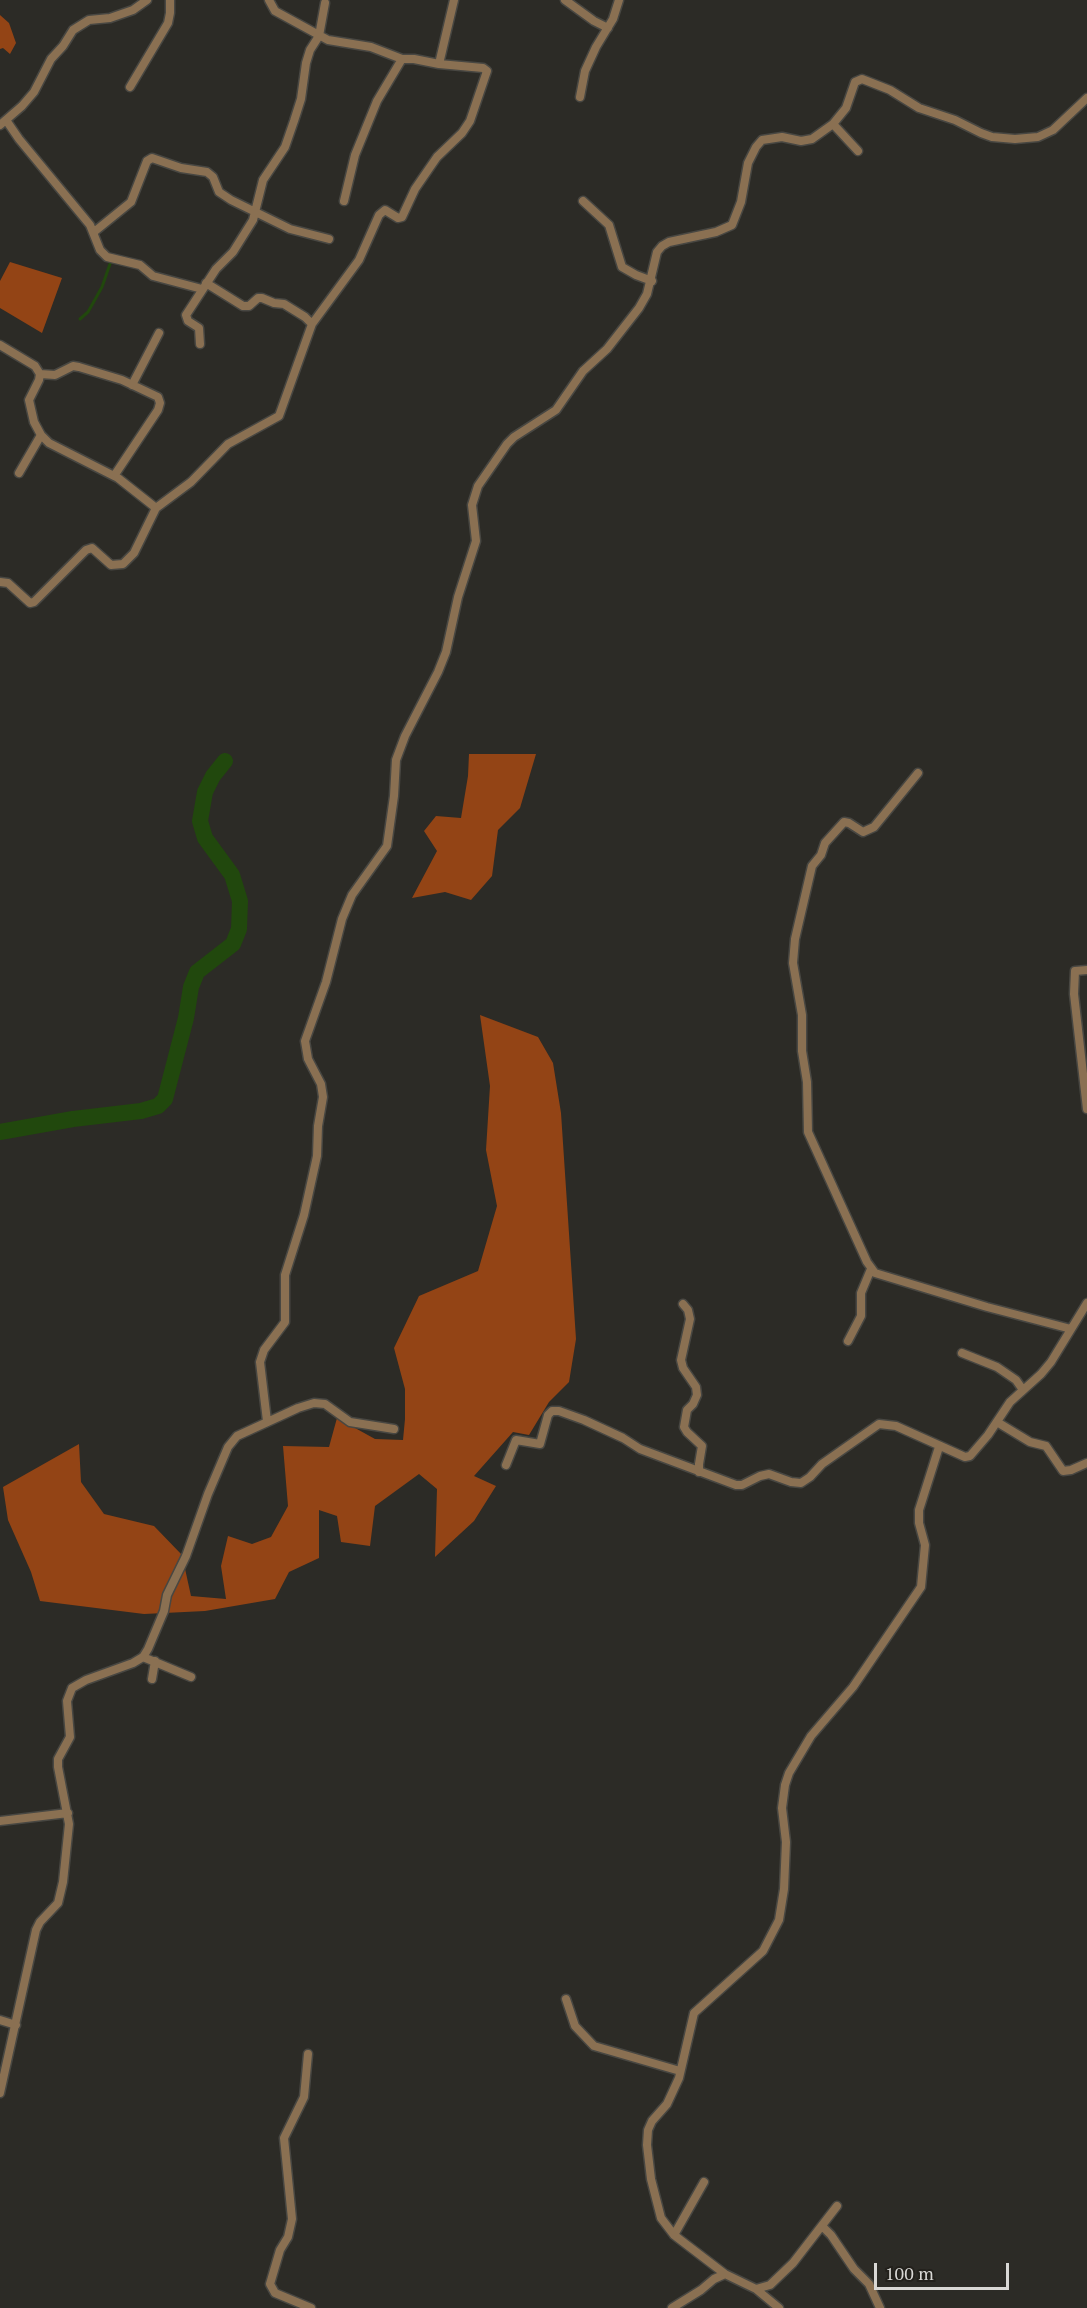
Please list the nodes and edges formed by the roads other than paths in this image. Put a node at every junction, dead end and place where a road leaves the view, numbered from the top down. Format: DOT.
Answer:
graph roads {
  1 [pos="147,0"];
  2 [pos="170,0"];
  3 [pos="269,0"];
  4 [pos="454,0"];
  5 [pos="566,0"];
  6 [pos="619,0"];
  7 [pos="325,3"];
  8 [pos="608,28"];
  9 [pos="319,36"];
  10 [pos="402,59"];
  11 [pos="439,64"];
  12 [pos="130,87"];
  13 [pos="580,96"];
  14 [pos="1087,98"];
  15 [pos="3,122"];
  16 [pos="832,124"];
  17 [pos="858,151"];
  18 [pos="344,201"];
  19 [pos="583,201"];
  20 [pos="256,212"];
  21 [pos="94,232"];
  22 [pos="329,239"];
  23 [pos="652,281"];
  24 [pos="204,286"];
  25 [pos="312,324"];
  26 [pos="159,333"];
  27 [pos="200,344"];
  28 [pos="0,345"];
  29 [pos="40,374"];
  30 [pos="132,385"];
  31 [pos="41,435"];
  32 [pos="19,473"];
  33 [pos="114,476"];
  34 [pos="156,508"];
  35 [pos="0,582"];
  36 [pos="918,773"];
  37 [pos="1087,970"];
  38 [pos="1087,1109"];
  39 [pos="871,1269"];
  40 [pos="1087,1303"];
  41 [pos="683,1304"];
  42 [pos="1071,1329"];
  43 [pos="848,1341"];
  44 [pos="962,1353"];
  45 [pos="1023,1390"];
  46 [pos="267,1421"];
  47 [pos="997,1422"];
  48 [pos="394,1429"];
  49 [pos="939,1447"];
  50 [pos="1087,1463"];
  51 [pos="506,1465"];
  52 [pos="699,1472"];
  53 [pos="143,1657"];
  54 [pos="155,1662"];
  55 [pos="191,1677"];
  56 [pos="152,1679"];
  57 [pos="68,1813"];
  58 [pos="0,1821"];
  59 [pos="566,1999"];
  60 [pos="0,2020"];
  61 [pos="16,2025"];
  62 [pos="308,2054"];
  63 [pos="681,2071"];
  64 [pos="0,2093"];
  65 [pos="704,2182"];
  66 [pos="837,2206"];
  67 [pos="822,2226"];
  68 [pos="674,2235"];
  69 [pos="725,2274"];
  70 [pos="756,2289"];
  71 [pos="311,2308"];
  72 [pos="672,2308"];
  73 [pos="779,2308"];
  74 [pos="880,2308"];
  1 -- 15 [label="street"];
  2 -- 12 [label="street"];
  3 -- 9 [label="street"];
  4 -- 11 [label="street"];
  5 -- 8 [label="street"];
  6 -- 8 [label="street"];
  7 -- 9 [label="street"];
  8 -- 13 [label="street"];
  9 -- 10 [label="street"];
  9 -- 20 [label="street"];
  10 -- 11 [label="street"];
  10 -- 18 [label="street"];
  11 -- 25 [label="street"];
  14 -- 16 [label="street"];
  15 -- 21 [label="street"];
  16 -- 17 [label="street"];
  16 -- 23 [label="street"];
  19 -- 23 [label="street"];
  20 -- 21 [label="street"];
  20 -- 22 [label="street"];
  20 -- 24 [label="street"];
  21 -- 24 [label="street"];
  23 -- 46 [label="street"];
  24 -- 25 [label="street"];
  24 -- 27 [label="street"];
  25 -- 34 [label="street"];
  26 -- 30 [label="street"];
  28 -- 29 [label="street"];
  29 -- 30 [label="street"];
  29 -- 31 [label="street"];
  30 -- 33 [label="street"];
  31 -- 32 [label="street"];
  31 -- 33 [label="street"];
  33 -- 34 [label="street"];
  34 -- 35 [label="street"];
  36 -- 39 [label="street"];
  37 -- 38 [label="street"];
  39 -- 42 [label="street"];
  39 -- 43 [label="street"];
  40 -- 42 [label="street"];
  41 -- 52 [label="street"];
  42 -- 45 [label="street"];
  44 -- 45 [label="street"];
  45 -- 47 [label="street"];
  46 -- 48 [label="street"];
  46 -- 53 [label="street"];
  47 -- 49 [label="street"];
  47 -- 50 [label="street"];
  49 -- 52 [label="street"];
  49 -- 63 [label="street"];
  51 -- 52 [label="street"];
  53 -- 54 [label="street"];
  53 -- 57 [label="street"];
  54 -- 55 [label="street"];
  54 -- 56 [label="street"];
  57 -- 58 [label="street"];
  57 -- 61 [label="street"];
  59 -- 63 [label="street"];
  60 -- 61 [label="street"];
  61 -- 64 [label="street"];
  62 -- 71 [label="street"];
  63 -- 68 [label="street"];
  65 -- 68 [label="street"];
  66 -- 67 [label="street"];
  67 -- 70 [label="street"];
  67 -- 74 [label="street"];
  68 -- 69 [label="street"];
  69 -- 70 [label="street"];
  69 -- 72 [label="street"];
  70 -- 73 [label="street"];
}
